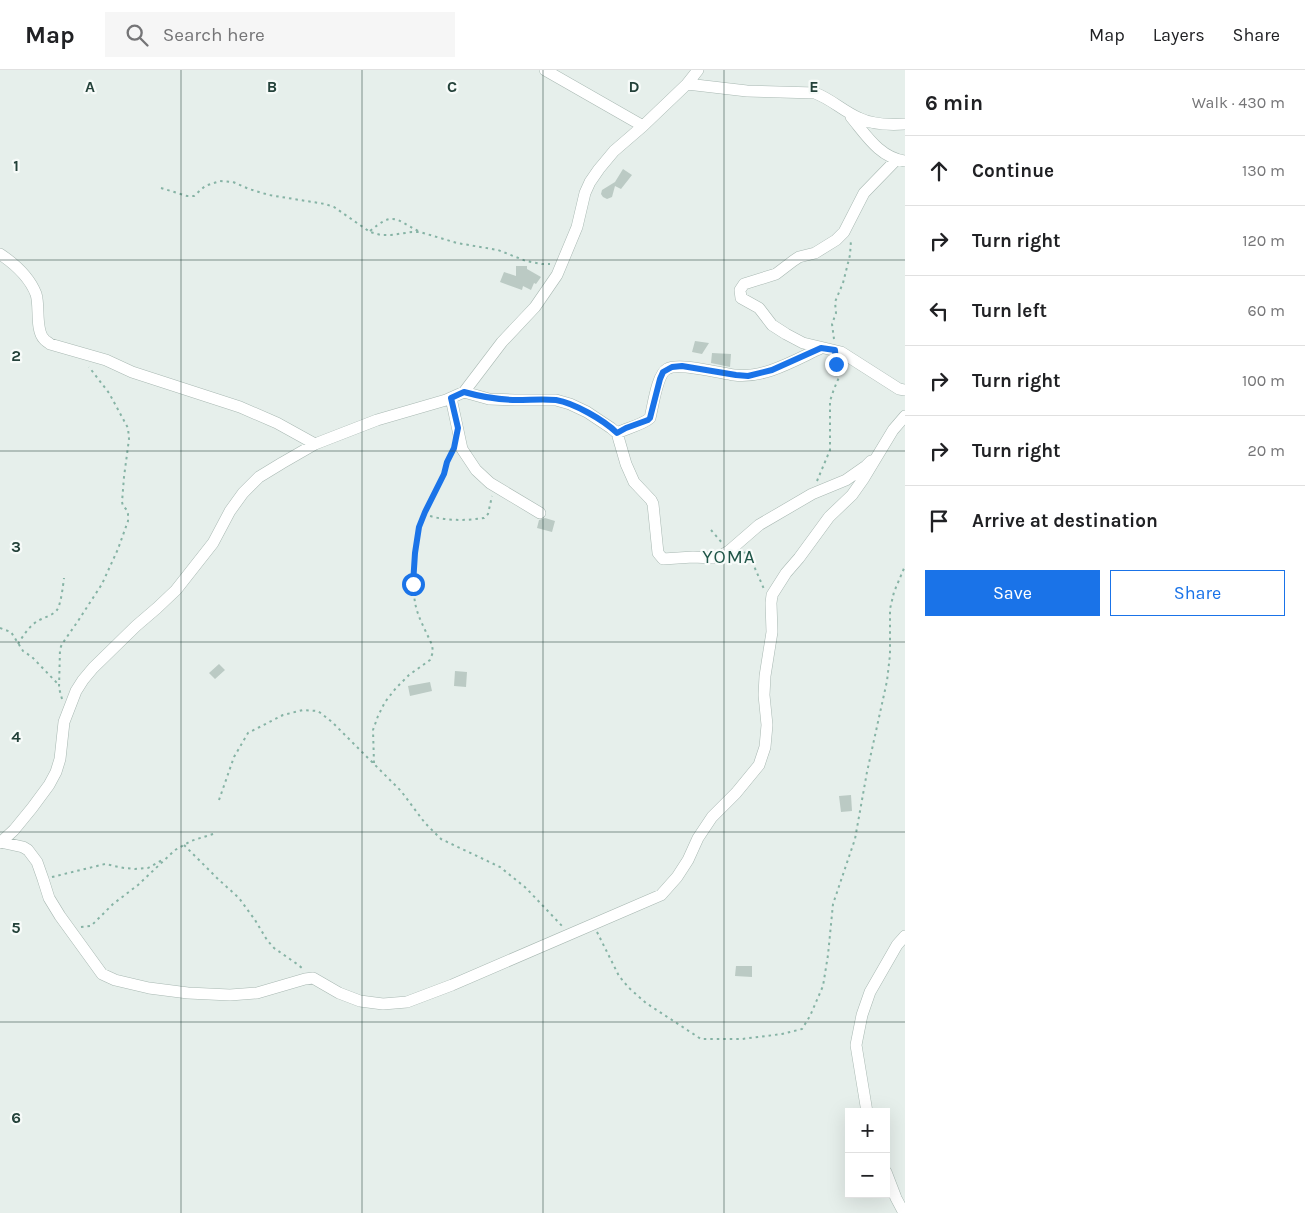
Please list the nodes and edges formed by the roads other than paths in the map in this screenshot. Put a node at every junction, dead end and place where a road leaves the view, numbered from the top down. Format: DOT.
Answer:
graph roads {
  1 [pos="545,70"];
  2 [pos="698,70"];
  3 [pos="687,84"];
  4 [pos="846,111"];
  5 [pos="905,124"];
  6 [pos="643,126"];
  7 [pos="901,160"];
  8 [pos="0,254"];
  9 [pos="821,348"];
  10 [pos="905,390"];
  11 [pos="464,392"];
  12 [pos="451,398"];
  13 [pos="905,416"];
  14 [pos="617,433"];
  15 [pos="314,444"];
  16 [pos="882,450"];
  17 [pos="540,514"];
  18 [pos="0,842"];
  19 [pos="905,936"];
  20 [pos="866,1108"];
  21 [pos="890,1182"];
  22 [pos="904,1213"];
  1 -- 6 [label="street"];
  2 -- 3 [label="street"];
  3 -- 4 [label="street"];
  3 -- 6 [label="street"];
  4 -- 5 [label="street"];
  4 -- 7 [label="street"];
  6 -- 11 [label="street"];
  7 -- 9 [label="street"];
  8 -- 15 [label="street"];
  9 -- 10 [label="street"];
  9 -- 14 [label="street"];
  11 -- 12 [label="street"];
  11 -- 14 [label="street"];
  12 -- 15 [label="street"];
  12 -- 17 [label="street"];
  13 -- 16 [label="street"];
  14 -- 16 [label="street"];
  15 -- 18 [label="street"];
  16 -- 18 [label="street"];
  19 -- 20 [label="street"];
  21 -- 22 [label="street"];
}
